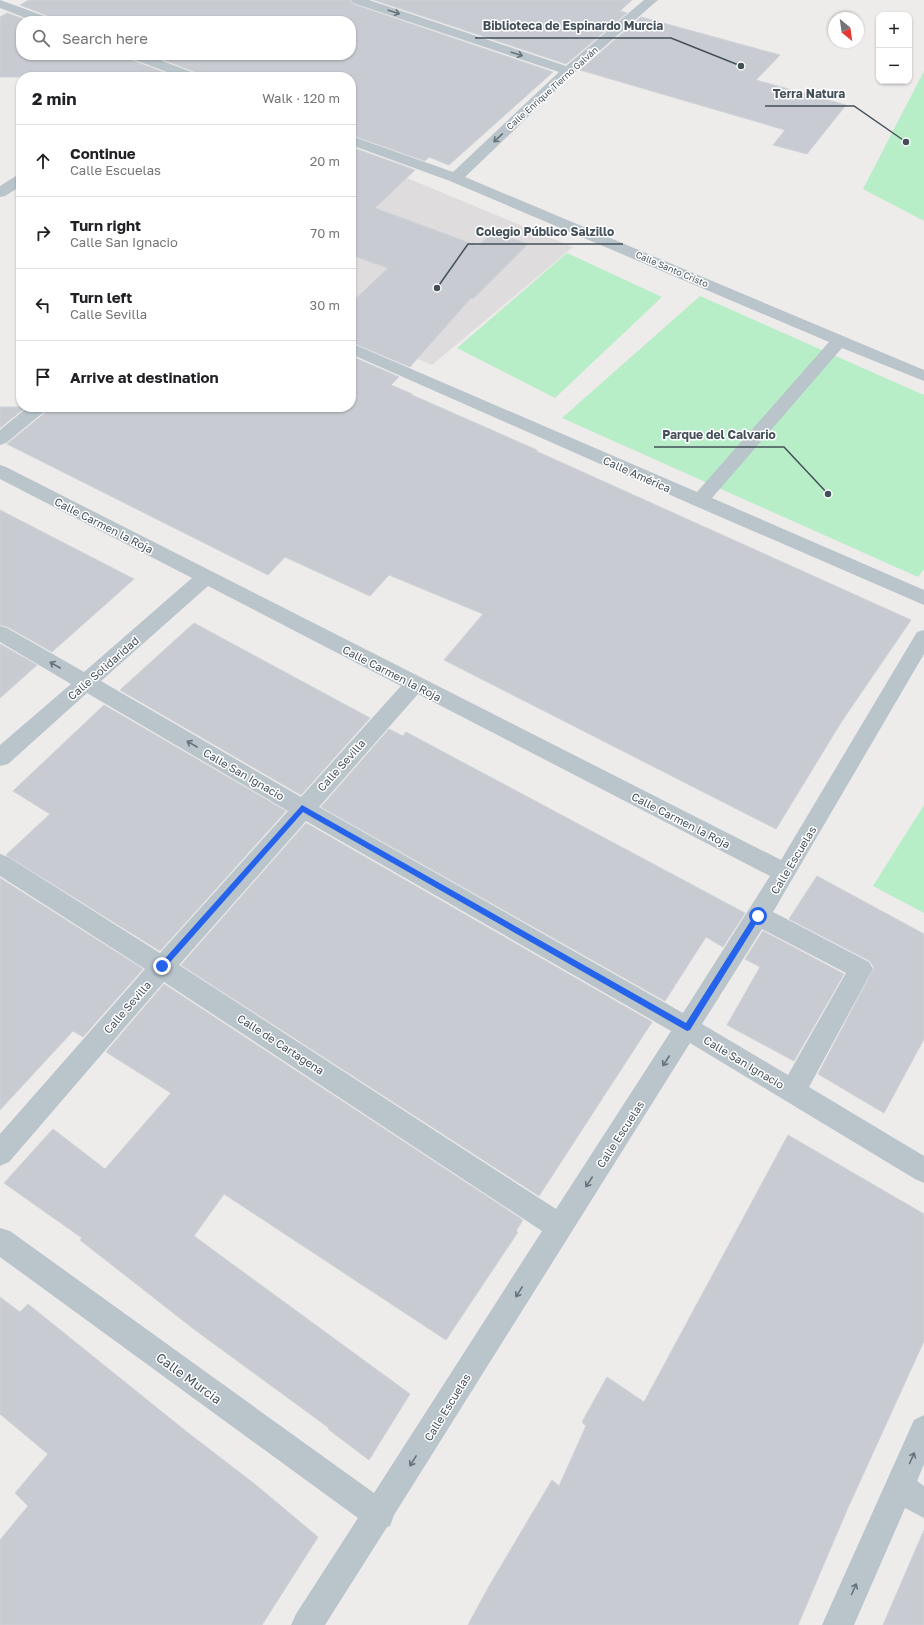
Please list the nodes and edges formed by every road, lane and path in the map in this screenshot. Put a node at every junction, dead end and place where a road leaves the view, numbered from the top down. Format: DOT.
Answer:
graph roads {
  1 [pos="356,0"];
  2 [pos="652,0"];
  3 [pos="0,4"];
  4 [pos="32,16"];
  5 [pos="147,60"];
  6 [pos="568,71"];
  7 [pos="175,72"];
  8 [pos="356,145"];
  9 [pos="455,178"];
  10 [pos="16,182"];
  11 [pos="0,193"];
  12 [pos="840,340"];
  13 [pos="356,350"];
  14 [pos="924,376"];
  15 [pos="33,412"];
  16 [pos="0,439"];
  17 [pos="4,478"];
  18 [pos="699,501"];
  19 [pos="206,577"];
  20 [pos="924,598"];
  21 [pos="0,633"];
  22 [pos="924,637"];
  23 [pos="86,682"];
  24 [pos="415,684"];
  25 [pos="0,758"];
  26 [pos="302,808"];
  27 [pos="0,864"];
  28 [pos="785,873"];
  29 [pos="758,916"];
  30 [pos="162,966"];
  31 [pos="687,1028"];
  32 [pos="793,1091"];
  33 [pos="0,1153"];
  34 [pos="924,1170"];
  35 [pos="560,1227"];
  36 [pos="0,1241"];
  37 [pos="924,1430"];
  38 [pos="899,1487"];
  39 [pos="924,1503"];
  40 [pos="379,1515"];
  41 [pos="307,1625"];
  42 [pos="838,1625"];
  1 -- 6 [label="street, one-way"];
  2 -- 6 [label="street, Calle Enrique Tierno Galván"];
  3 -- 4 [label="street"];
  5 -- 7 [label="street"];
  6 -- 9 [label="street, Calle Enrique Tierno Galván, one-way"];
  8 -- 9 [label="street, Calle Santo Cristo"];
  9 -- 12 [label="street, Calle Santo Cristo"];
  10 -- 11 [label="street"];
  12 -- 14 [label="street, Calle Santo Cristo"];
  12 -- 18 [label="street"];
  13 -- 18 [label="street, Calle América"];
  15 -- 16 [label="street"];
  17 -- 19 [label="street, Calle Carmen la Roja"];
  18 -- 20 [label="street, Calle América"];
  19 -- 23 [label="street, Calle Solidaridad"];
  19 -- 24 [label="street, Calle Carmen la Roja"];
  23 -- 21 [label="street, Calle San Ignacio, one-way"];
  22 -- 28 [label="street, Calle Escuelas"];
  23 -- 25 [label="street, Calle Solidaridad"];
  26 -- 23 [label="street, Calle San Ignacio, one-way"];
  24 -- 26 [label="street, Calle Sevilla"];
  24 -- 28 [label="street, Calle Carmen la Roja"];
  26 -- 30 [label="street, Calle Sevilla"];
  26 -- 31 [label="street, Calle San Ignacio"];
  27 -- 30 [label="street, Calle de Cartagena"];
  28 -- 29 [label="street, Calle Escuelas"];
  29 -- 31 [label="street, Calle Escuelas"];
  29 -- 32 [label="street"];
  30 -- 33 [label="street, Calle Sevilla"];
  30 -- 35 [label="street, Calle de Cartagena"];
  31 -- 32 [label="street, Calle San Ignacio"];
  31 -- 35 [label="street, Calle Escuelas, one-way"];
  32 -- 34 [label="street, Calle San Ignacio"];
  35 -- 40 [label="street, Calle Escuelas, one-way"];
  36 -- 40 [label="street, Calle Murcia"];
  38 -- 37 [label="street, one-way"];
  38 -- 39 [label="street"];
  42 -- 38 [label="street, one-way"];
  40 -- 41 [label="street, Calle Escuelas"];
}
